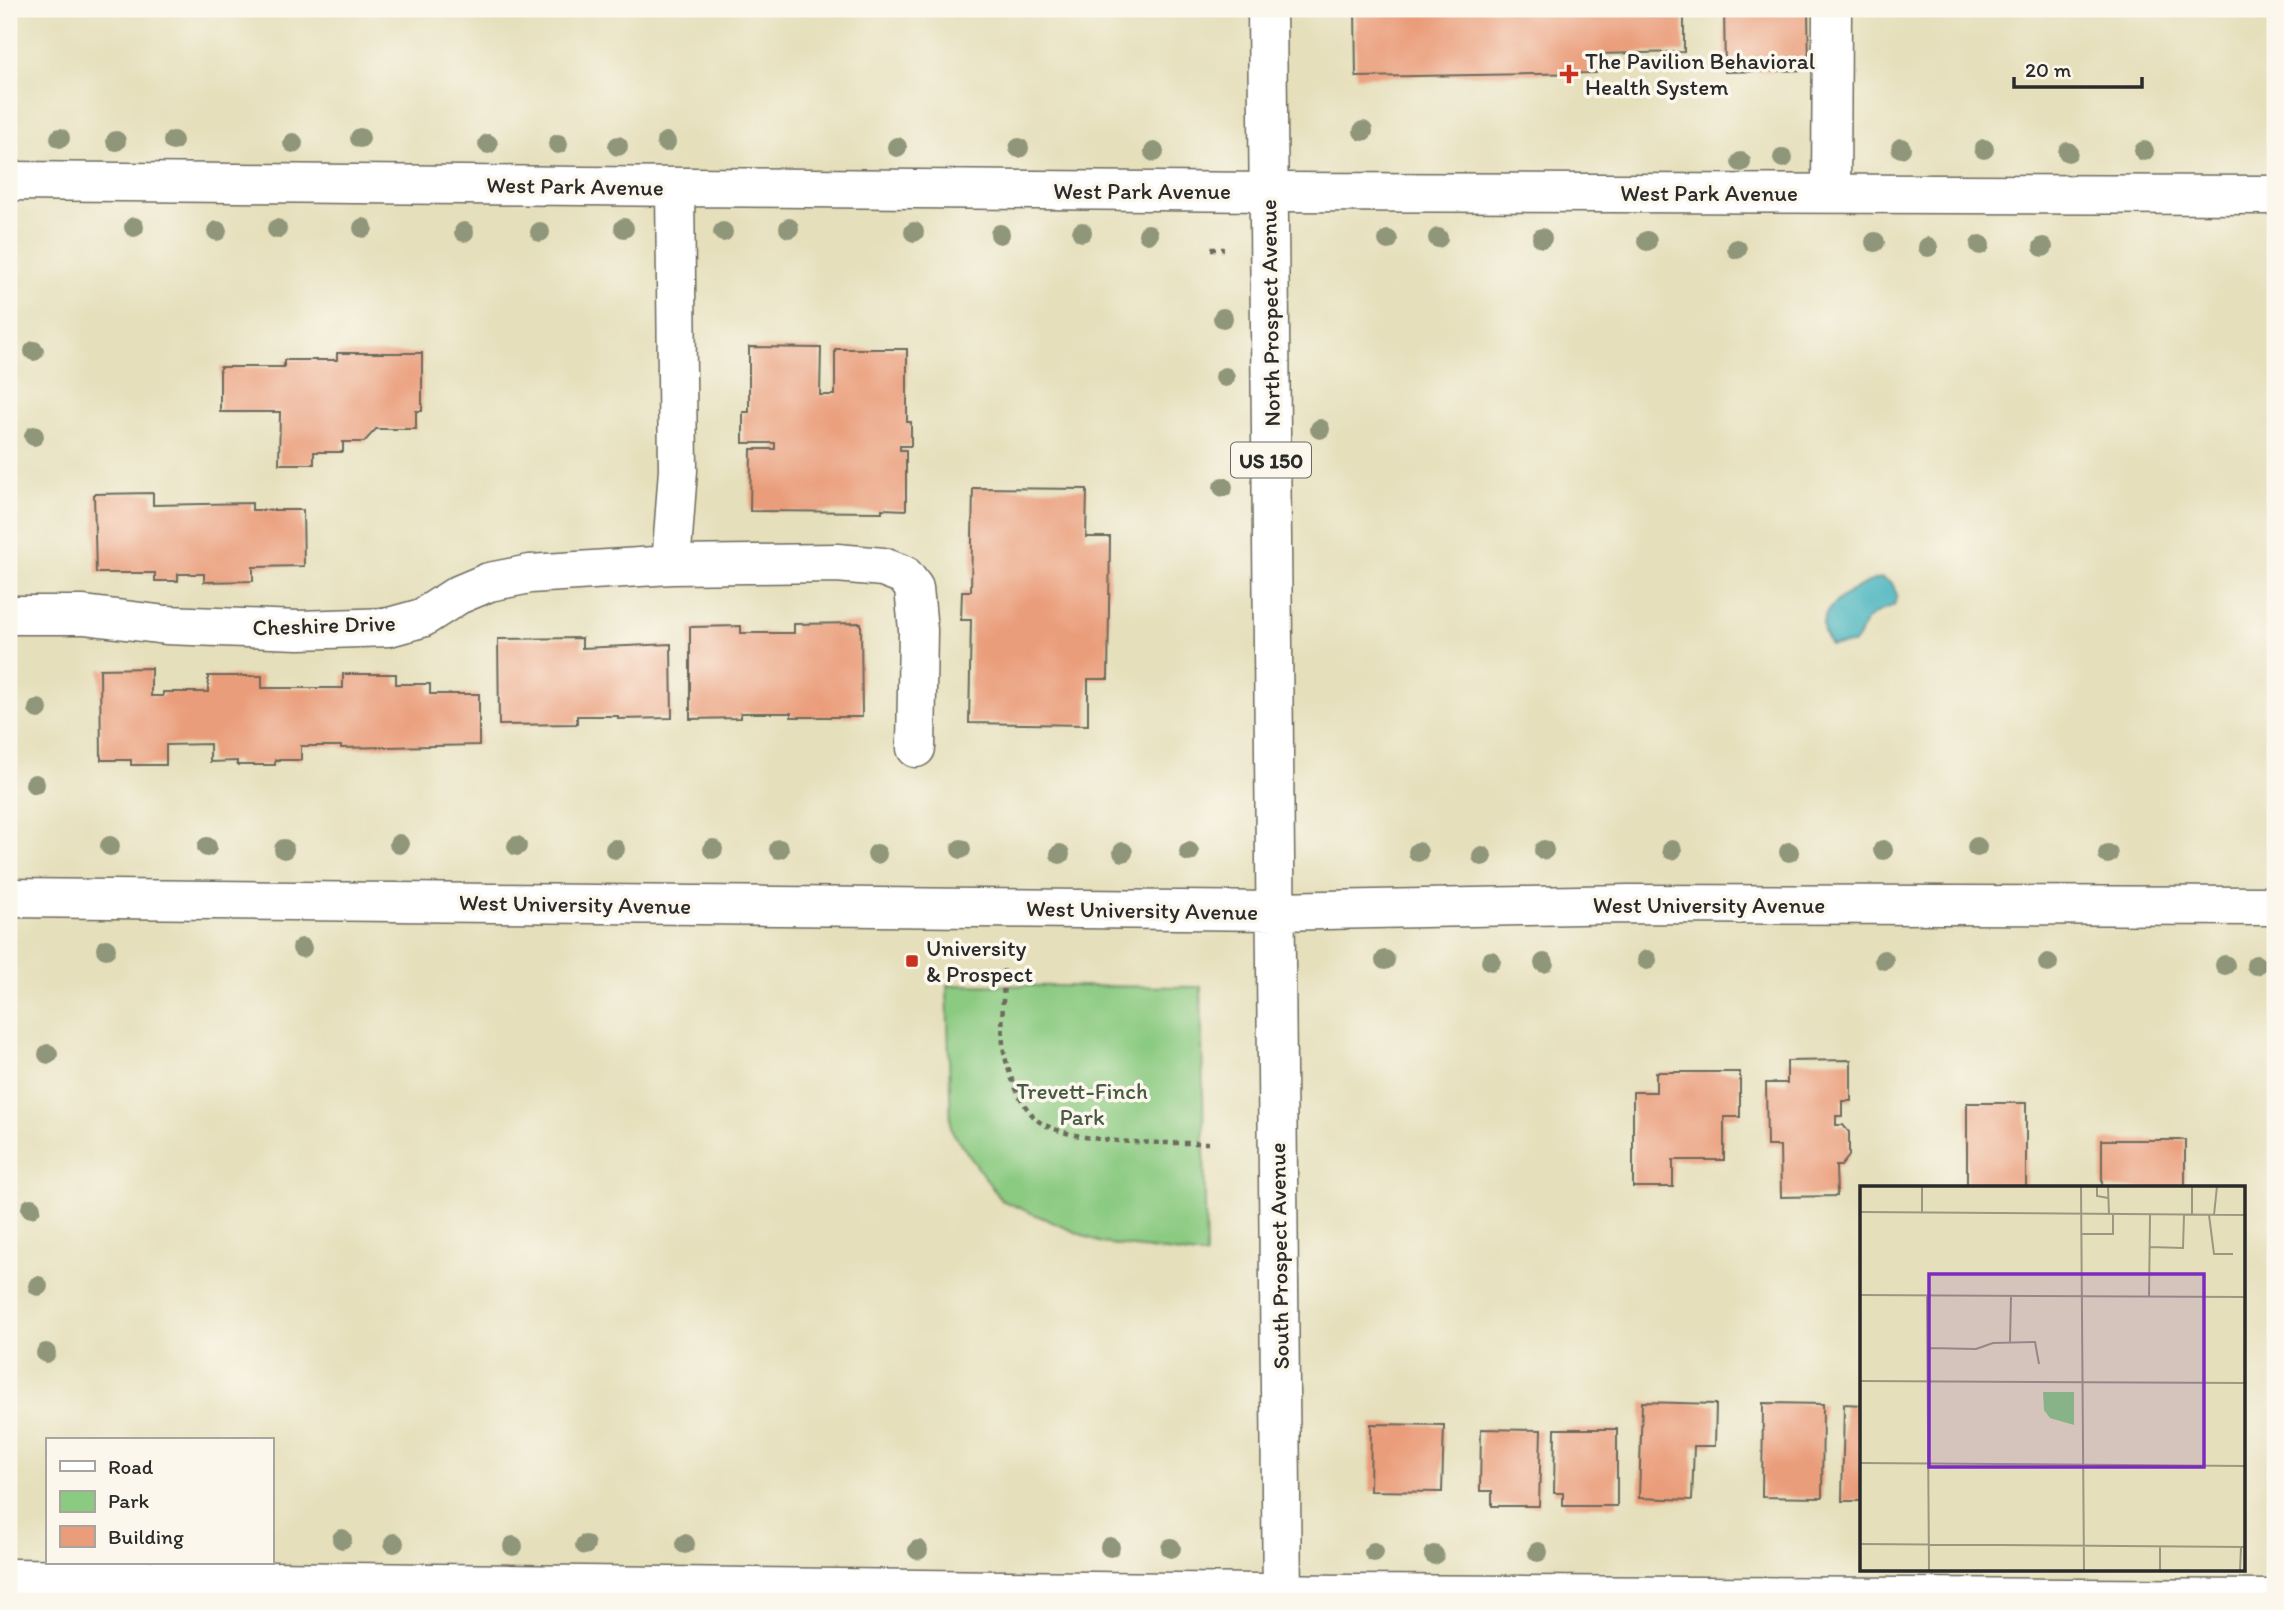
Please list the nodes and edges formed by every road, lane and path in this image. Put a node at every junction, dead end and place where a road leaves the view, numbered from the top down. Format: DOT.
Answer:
graph roads {
  1 [pos="1266,9"];
  2 [pos="1832,9"];
  3 [pos="9,181"];
  4 [pos="675,187"];
  5 [pos="1268,192"];
  6 [pos="1831,193"];
  7 [pos="2275,195"];
  8 [pos="1210,249"];
  9 [pos="1224,249"];
  10 [pos="671,565"];
  11 [pos="9,615"];
  12 [pos="916,748"];
  13 [pos="9,898"];
  14 [pos="2275,906"];
  15 [pos="1276,911"];
  16 [pos="1004,969"];
  17 [pos="1208,1143"];
  18 [pos="9,1578"];
  19 [pos="1282,1597"];
  20 [pos="2275,1599"];
  1 -- 5 [label="street, North Prospect Avenue / US 150"];
  2 -- 6 [label="street"];
  3 -- 4 [label="street, West Park Avenue"];
  4 -- 5 [label="street, West Park Avenue"];
  4 -- 10 [label="street"];
  5 -- 6 [label="street, West Park Avenue"];
  5 -- 15 [label="street, North Prospect Avenue / US 150"];
  6 -- 7 [label="street, West Park Avenue"];
  8 -- 9 [label="path"];
  10 -- 11 [label="street, Cheshire Drive"];
  10 -- 12 [label="street, Cheshire Drive"];
  13 -- 15 [label="street, West University Avenue"];
  14 -- 15 [label="street, West University Avenue"];
  15 -- 19 [label="street, South Prospect Avenue / US 150"];
  16 -- 17 [label="path"];
  18 -- 19 [label="street"];
  19 -- 20 [label="street"];
}
